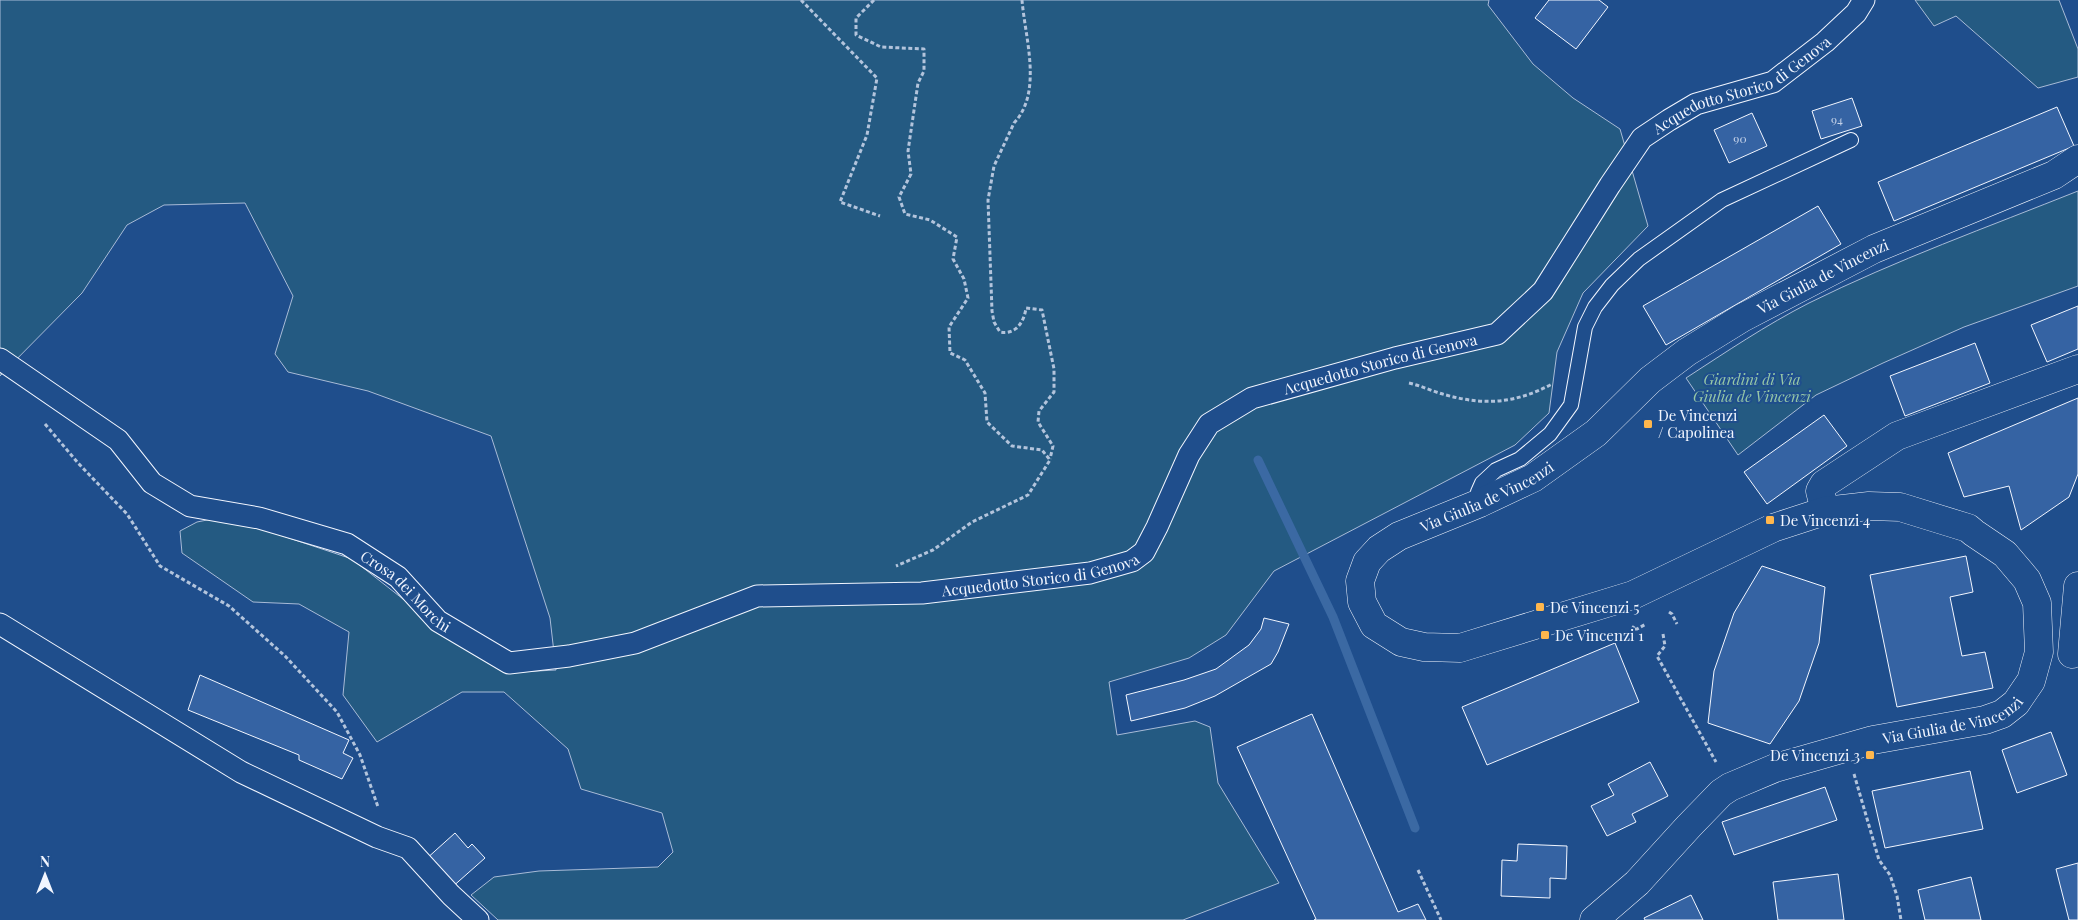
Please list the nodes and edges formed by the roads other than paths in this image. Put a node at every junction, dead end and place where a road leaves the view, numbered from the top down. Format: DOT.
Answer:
graph roads {
  1 [pos="1864,0"];
  2 [pos="1851,140"];
  3 [pos="2078,158"];
  4 [pos="0,359"];
  5 [pos="2078,369"];
  6 [pos="1480,503"];
  7 [pos="1825,511"];
  8 [pos="2078,586"];
  9 [pos="844,595"];
  10 [pos="0,624"];
  11 [pos="2072,654"];
  12 [pos="478,920"];
  13 [pos="1594,920"];
  1 -- 9 [label="street, Acquedotto Storico di Genova"];
  2 -- 6 [label="lane"];
  3 -- 6 [label="street, Via Giulia de Vincenzi"];
  4 -- 9 [label="street, Crosa dei Morchi"];
  5 -- 7 [label="street"];
  6 -- 7 [label="street, Via Giulia de Vincenzi"];
  7 -- 13 [label="street, Via Giulia de Vincenzi"];
  8 -- 11 [label="street"];
  10 -- 12 [label="street"];
}
